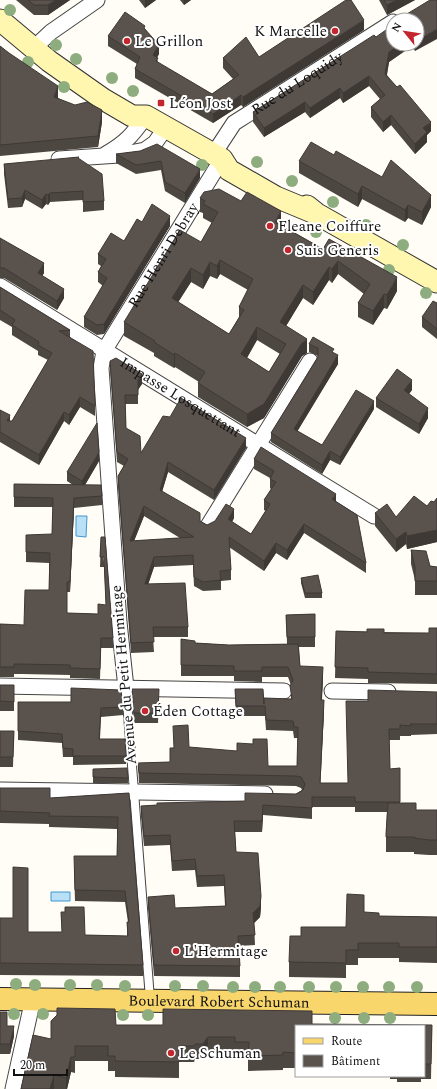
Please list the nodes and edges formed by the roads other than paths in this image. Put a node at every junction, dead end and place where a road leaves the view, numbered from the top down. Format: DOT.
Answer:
graph roads {
  1 [pos="97,0"];
  2 [pos="0,20"];
  3 [pos="385,28"];
  4 [pos="34,48"];
  5 [pos="146,116"];
  6 [pos="166,127"];
  7 [pos="103,155"];
  8 [pos="217,157"];
  9 [pos="48,160"];
  10 [pos="437,282"];
  11 [pos="0,286"];
  12 [pos="104,351"];
  13 [pos="310,361"];
  14 [pos="257,445"];
  15 [pos="374,516"];
  16 [pos="208,526"];
  17 [pos="0,686"];
  18 [pos="126,688"];
  19 [pos="284,691"];
  20 [pos="332,691"];
  21 [pos="400,692"];
  22 [pos="0,790"];
  23 [pos="134,792"];
  24 [pos="281,795"];
  25 [pos="0,999"];
  26 [pos="33,999"];
  27 [pos="150,1000"];
  28 [pos="437,1004"];
  29 [pos="13,1089"];
  1 -- 4 [label="street"];
  2 -- 4 [label="main road"];
  3 -- 8 [label="street, Rue du Loquidy"];
  4 -- 5 [label="main road"];
  5 -- 6 [label="main road"];
  5 -- 7 [label="street"];
  6 -- 7 [label="street"];
  6 -- 8 [label="main road"];
  7 -- 9 [label="street"];
  8 -- 10 [label="main road"];
  8 -- 12 [label="street, Rue Henri Debray"];
  11 -- 12 [label="street, Impasse Losquettant"];
  12 -- 14 [label="street, Impasse Losquettant"];
  12 -- 18 [label="street, Avenue du Petit Hermitage"];
  13 -- 14 [label="street, Impasse Losquettant"];
  14 -- 15 [label="street, Impasse Losquettant"];
  14 -- 16 [label="street, Impasse Losquettant"];
  17 -- 18 [label="street"];
  18 -- 19 [label="street"];
  18 -- 23 [label="lane, Avenue du Petit Hermitage"];
  20 -- 21 [label="street"];
  22 -- 23 [label="street"];
  23 -- 24 [label="street"];
  23 -- 27 [label="lane, Avenue du Petit Hermitage"];
  25 -- 26 [label="main road, Boulevard Robert Schuman"];
  26 -- 27 [label="main road, Boulevard Robert Schuman"];
  26 -- 29 [label="street"];
  27 -- 28 [label="main road, Boulevard Robert Schuman"];
}
